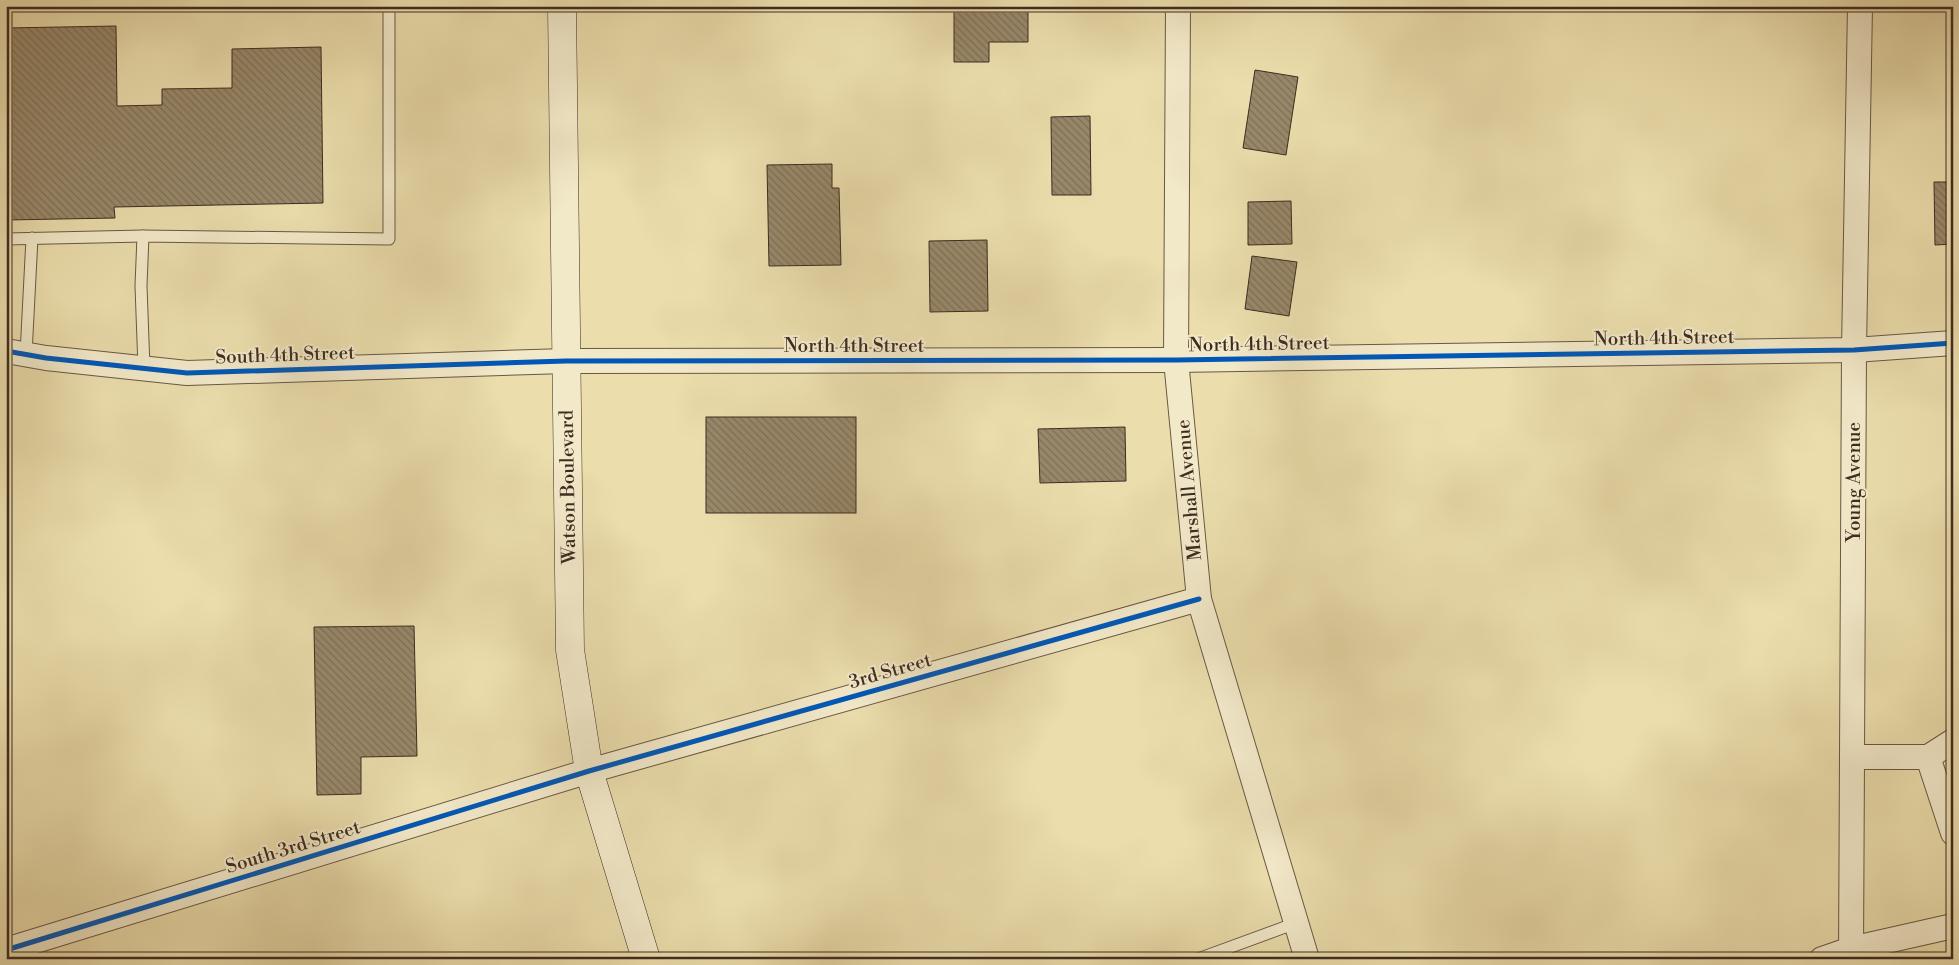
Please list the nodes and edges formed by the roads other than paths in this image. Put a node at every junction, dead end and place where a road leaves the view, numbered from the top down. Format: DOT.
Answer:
graph roads {
  1 [pos="389,6"];
  2 [pos="562,6"];
  3 [pos="1178,6"];
  4 [pos="1860,6"];
  5 [pos="144,236"];
  6 [pos="32,238"];
  7 [pos="6,239"];
  8 [pos="1953,344"];
  9 [pos="1854,350"];
  10 [pos="16,352"];
  11 [pos="1176,360"];
  12 [pos="566,361"];
  13 [pos="144,368"];
  14 [pos="1199,599"];
  15 [pos="1953,741"];
  16 [pos="1853,757"];
  17 [pos="1928,757"];
  18 [pos="589,771"];
  19 [pos="1953,833"];
  20 [pos="1296,923"];
  21 [pos="1953,926"];
  22 [pos="6,950"];
  23 [pos="1851,954"];
  24 [pos="646,959"];
  25 [pos="1198,959"];
  26 [pos="1307,959"];
  27 [pos="1822,959"];
  1 -- 5 [label="lane"];
  2 -- 12 [label="main road, Watson Boulevard"];
  3 -- 11 [label="street, Marshall Avenue"];
  4 -- 9 [label="street, Young Avenue"];
  5 -- 6 [label="lane"];
  5 -- 13 [label="lane"];
  6 -- 7 [label="lane"];
  6 -- 10 [label="lane"];
  8 -- 9 [label="street, North 4th Street"];
  9 -- 11 [label="street, North 4th Street"];
  9 -- 16 [label="street, Young Avenue"];
  10 -- 13 [label="street, South 4th Street"];
  11 -- 12 [label="street, North 4th Street"];
  11 -- 14 [label="street, Marshall Avenue"];
  12 -- 13 [label="street, South 4th Street"];
  12 -- 18 [label="main road, Watson Boulevard"];
  14 -- 18 [label="street, 3rd Street"];
  14 -- 20 [label="street, Marshall Avenue"];
  15 -- 17 [label="street"];
  16 -- 17 [label="street"];
  16 -- 23 [label="street, Young Avenue"];
  17 -- 19 [label="street"];
  18 -- 22 [label="street, South 3rd Street"];
  18 -- 24 [label="main road, Watson Boulevard"];
  20 -- 25 [label="lane"];
  20 -- 26 [label="street, Marshall Avenue"];
  21 -- 23 [label="street"];
  23 -- 27 [label="street"];
}
